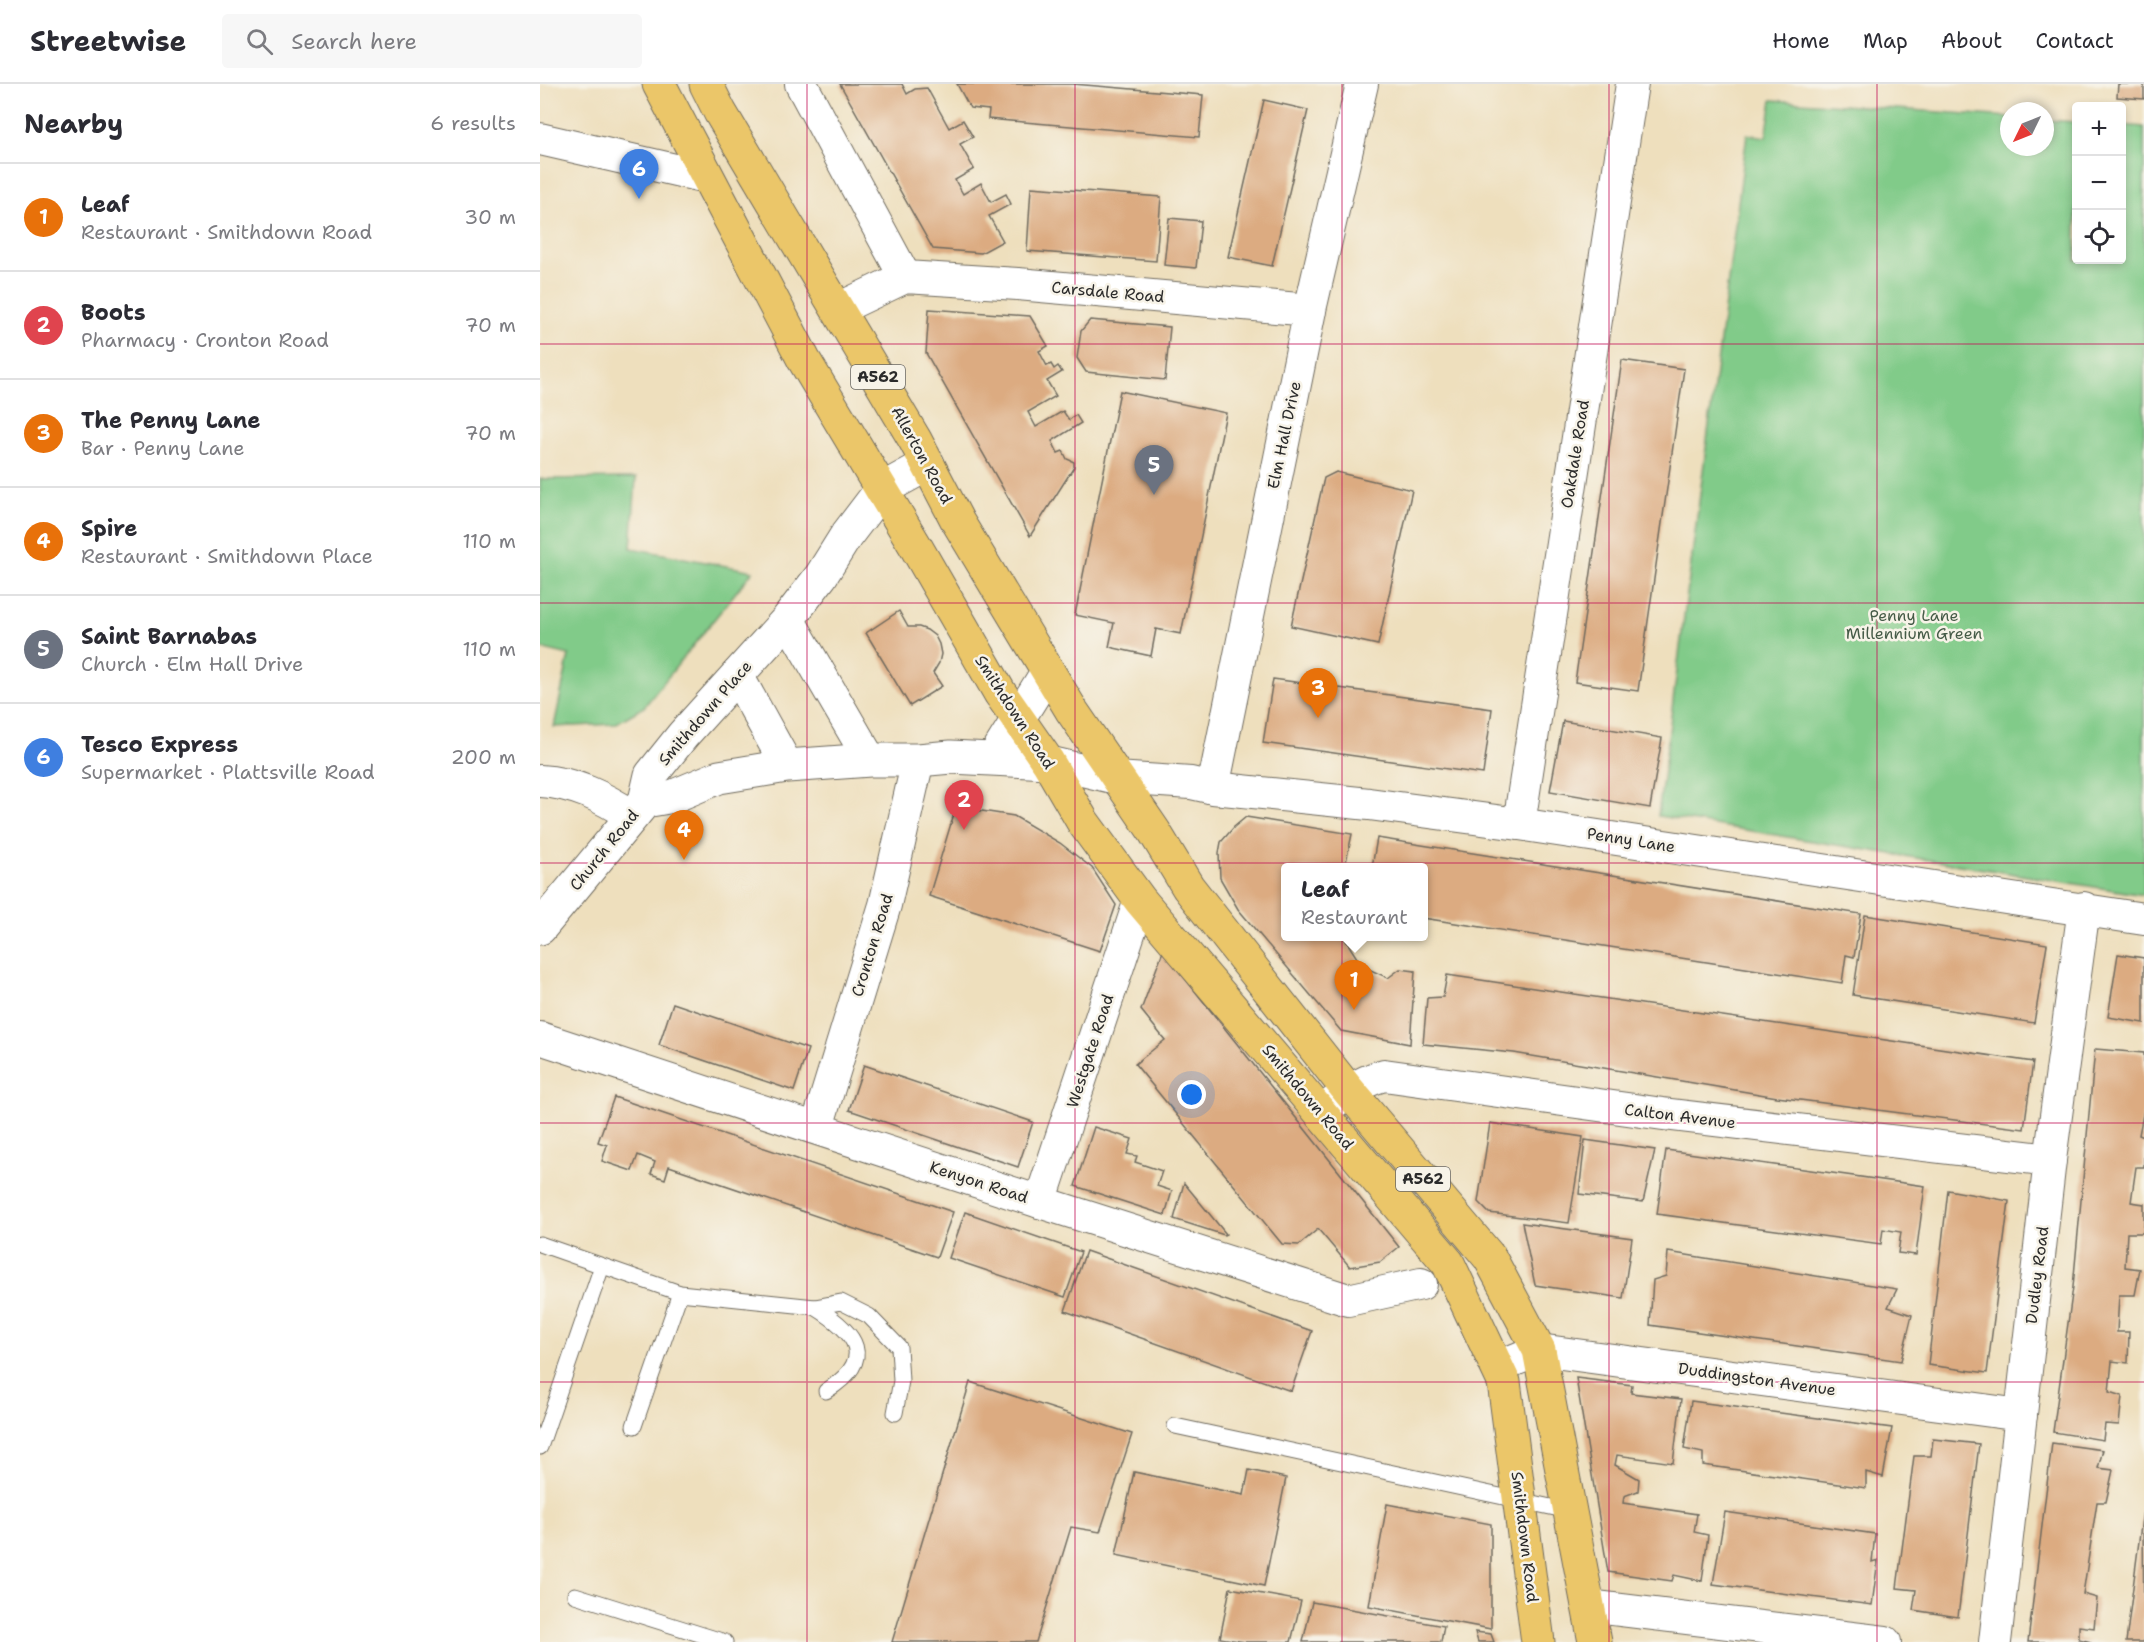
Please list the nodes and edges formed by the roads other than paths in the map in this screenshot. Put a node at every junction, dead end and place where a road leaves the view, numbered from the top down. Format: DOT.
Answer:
graph roads {
  1 [pos="658,84"];
  2 [pos="706,84"];
  3 [pos="801,84"];
  4 [pos="1362,84"];
  5 [pos="1632,84"];
  6 [pos="540,139"];
  7 [pos="706,177"];
  8 [pos="905,277"];
  9 [pos="838,309"];
  10 [pos="1310,310"];
  11 [pos="928,464"];
  12 [pos="881,490"];
  13 [pos="788,619"];
  14 [pos="1048,671"];
  15 [pos="737,675"];
  16 [pos="1018,719"];
  17 [pos="994,758"];
  18 [pos="870,760"];
  19 [pos="918,760"];
  20 [pos="1048,762"];
  21 [pos="787,765"];
  22 [pos="1116,778"];
  23 [pos="540,781"];
  24 [pos="1213,788"];
  25 [pos="639,808"];
  26 [pos="1519,824"];
  27 [pos="1140,900"];
  28 [pos="2084,908"];
  29 [pos="544,914"];
  30 [pos="2144,919"];
  31 [pos="540,1038"];
  32 [pos="1348,1090"];
  33 [pos="1322,1112"];
  34 [pos="817,1127"];
  35 [pos="2050,1160"];
  36 [pos="1040,1202"];
  37 [pos="540,1244"];
  38 [pos="603,1266"];
  39 [pos="1421,1284"];
  40 [pos="680,1293"];
  41 [pos="815,1307"];
  42 [pos="1539,1350"];
  43 [pos="1497,1367"];
  44 [pos="826,1391"];
  45 [pos="895,1413"];
  46 [pos="2021,1415"];
  47 [pos="634,1426"];
  48 [pos="1175,1426"];
  49 [pos="540,1448"];
  50 [pos="1520,1500"];
  51 [pos="1569,1511"];
  52 [pos="575,1595"];
  53 [pos="1588,1606"];
  54 [pos="725,1642"];
  55 [pos="1538,1642"];
  56 [pos="1595,1642"];
  57 [pos="1885,1642"];
  58 [pos="1995,1642"];
  1 -- 7 [label="highway, A562"];
  2 -- 9 [label="highway, Allerton Road / A562"];
  3 -- 8 [label="street"];
  4 -- 10 [label="street, Elm Hall Drive"];
  5 -- 26 [label="street, Oakdale Road"];
  6 -- 7 [label="street"];
  7 -- 12 [label="highway, A562"];
  8 -- 9 [label="street"];
  8 -- 10 [label="street, Carsdale Road"];
  9 -- 11 [label="highway, Allerton Road / A562"];
  10 -- 24 [label="street, Elm Hall Drive"];
  11 -- 12 [label="street, Smithdown Place"];
  11 -- 14 [label="highway, Allerton Road / A562"];
  12 -- 13 [label="street, Smithdown Place"];
  12 -- 16 [label="highway, Smithdown Road / A562"];
  13 -- 15 [label="street, Smithdown Place"];
  13 -- 18 [label="street"];
  14 -- 16 [label="street"];
  14 -- 22 [label="highway, A562"];
  15 -- 21 [label="street"];
  15 -- 25 [label="street, Smithdown Place"];
  16 -- 17 [label="street"];
  16 -- 20 [label="highway, Smithdown Road / A562"];
  17 -- 19 [label="street"];
  17 -- 20 [label="street"];
  18 -- 19 [label="street"];
  18 -- 21 [label="street"];
  19 -- 34 [label="street, Cronton Road"];
  20 -- 22 [label="street, Penny Lane"];
  20 -- 27 [label="highway, Smithdown Road / A562"];
  21 -- 25 [label="street"];
  22 -- 24 [label="street, Penny Lane"];
  22 -- 32 [label="highway, A562"];
  23 -- 25 [label="street"];
  24 -- 26 [label="street, Penny Lane"];
  25 -- 29 [label="street, Church Road"];
  26 -- 28 [label="street, Penny Lane"];
  27 -- 33 [label="highway, Smithdown Road / A562"];
  27 -- 36 [label="street, Westgate Road"];
  28 -- 30 [label="street, Penny Lane"];
  28 -- 35 [label="street, Dudley Road"];
  31 -- 34 [label="street, Kenyon Road"];
  32 -- 33 [label="street, Calton Avenue"];
  32 -- 35 [label="street, Calton Avenue"];
  32 -- 42 [label="highway, A562"];
  33 -- 43 [label="highway, Smithdown Road / A562"];
  34 -- 36 [label="street, Kenyon Road"];
  35 -- 46 [label="street, Dudley Road"];
  36 -- 39 [label="street, Kenyon Road"];
  37 -- 38 [label="lane"];
  38 -- 40 [label="lane"];
  38 -- 49 [label="lane"];
  40 -- 41 [label="lane"];
  40 -- 47 [label="lane"];
  41 -- 44 [label="lane"];
  41 -- 45 [label="lane"];
  42 -- 43 [label="street, Duddingston Avenue"];
  42 -- 46 [label="street, Duddingston Avenue"];
  42 -- 51 [label="highway, A562"];
  43 -- 50 [label="highway, Smithdown Road / A562"];
  46 -- 58 [label="street, Dudley Road"];
  48 -- 50 [label="lane"];
  50 -- 51 [label="lane"];
  50 -- 55 [label="highway, Smithdown Road / A562"];
  51 -- 53 [label="highway, A562"];
  52 -- 54 [label="lane"];
  53 -- 56 [label="highway, A562"];
  53 -- 57 [label="street"];
}
